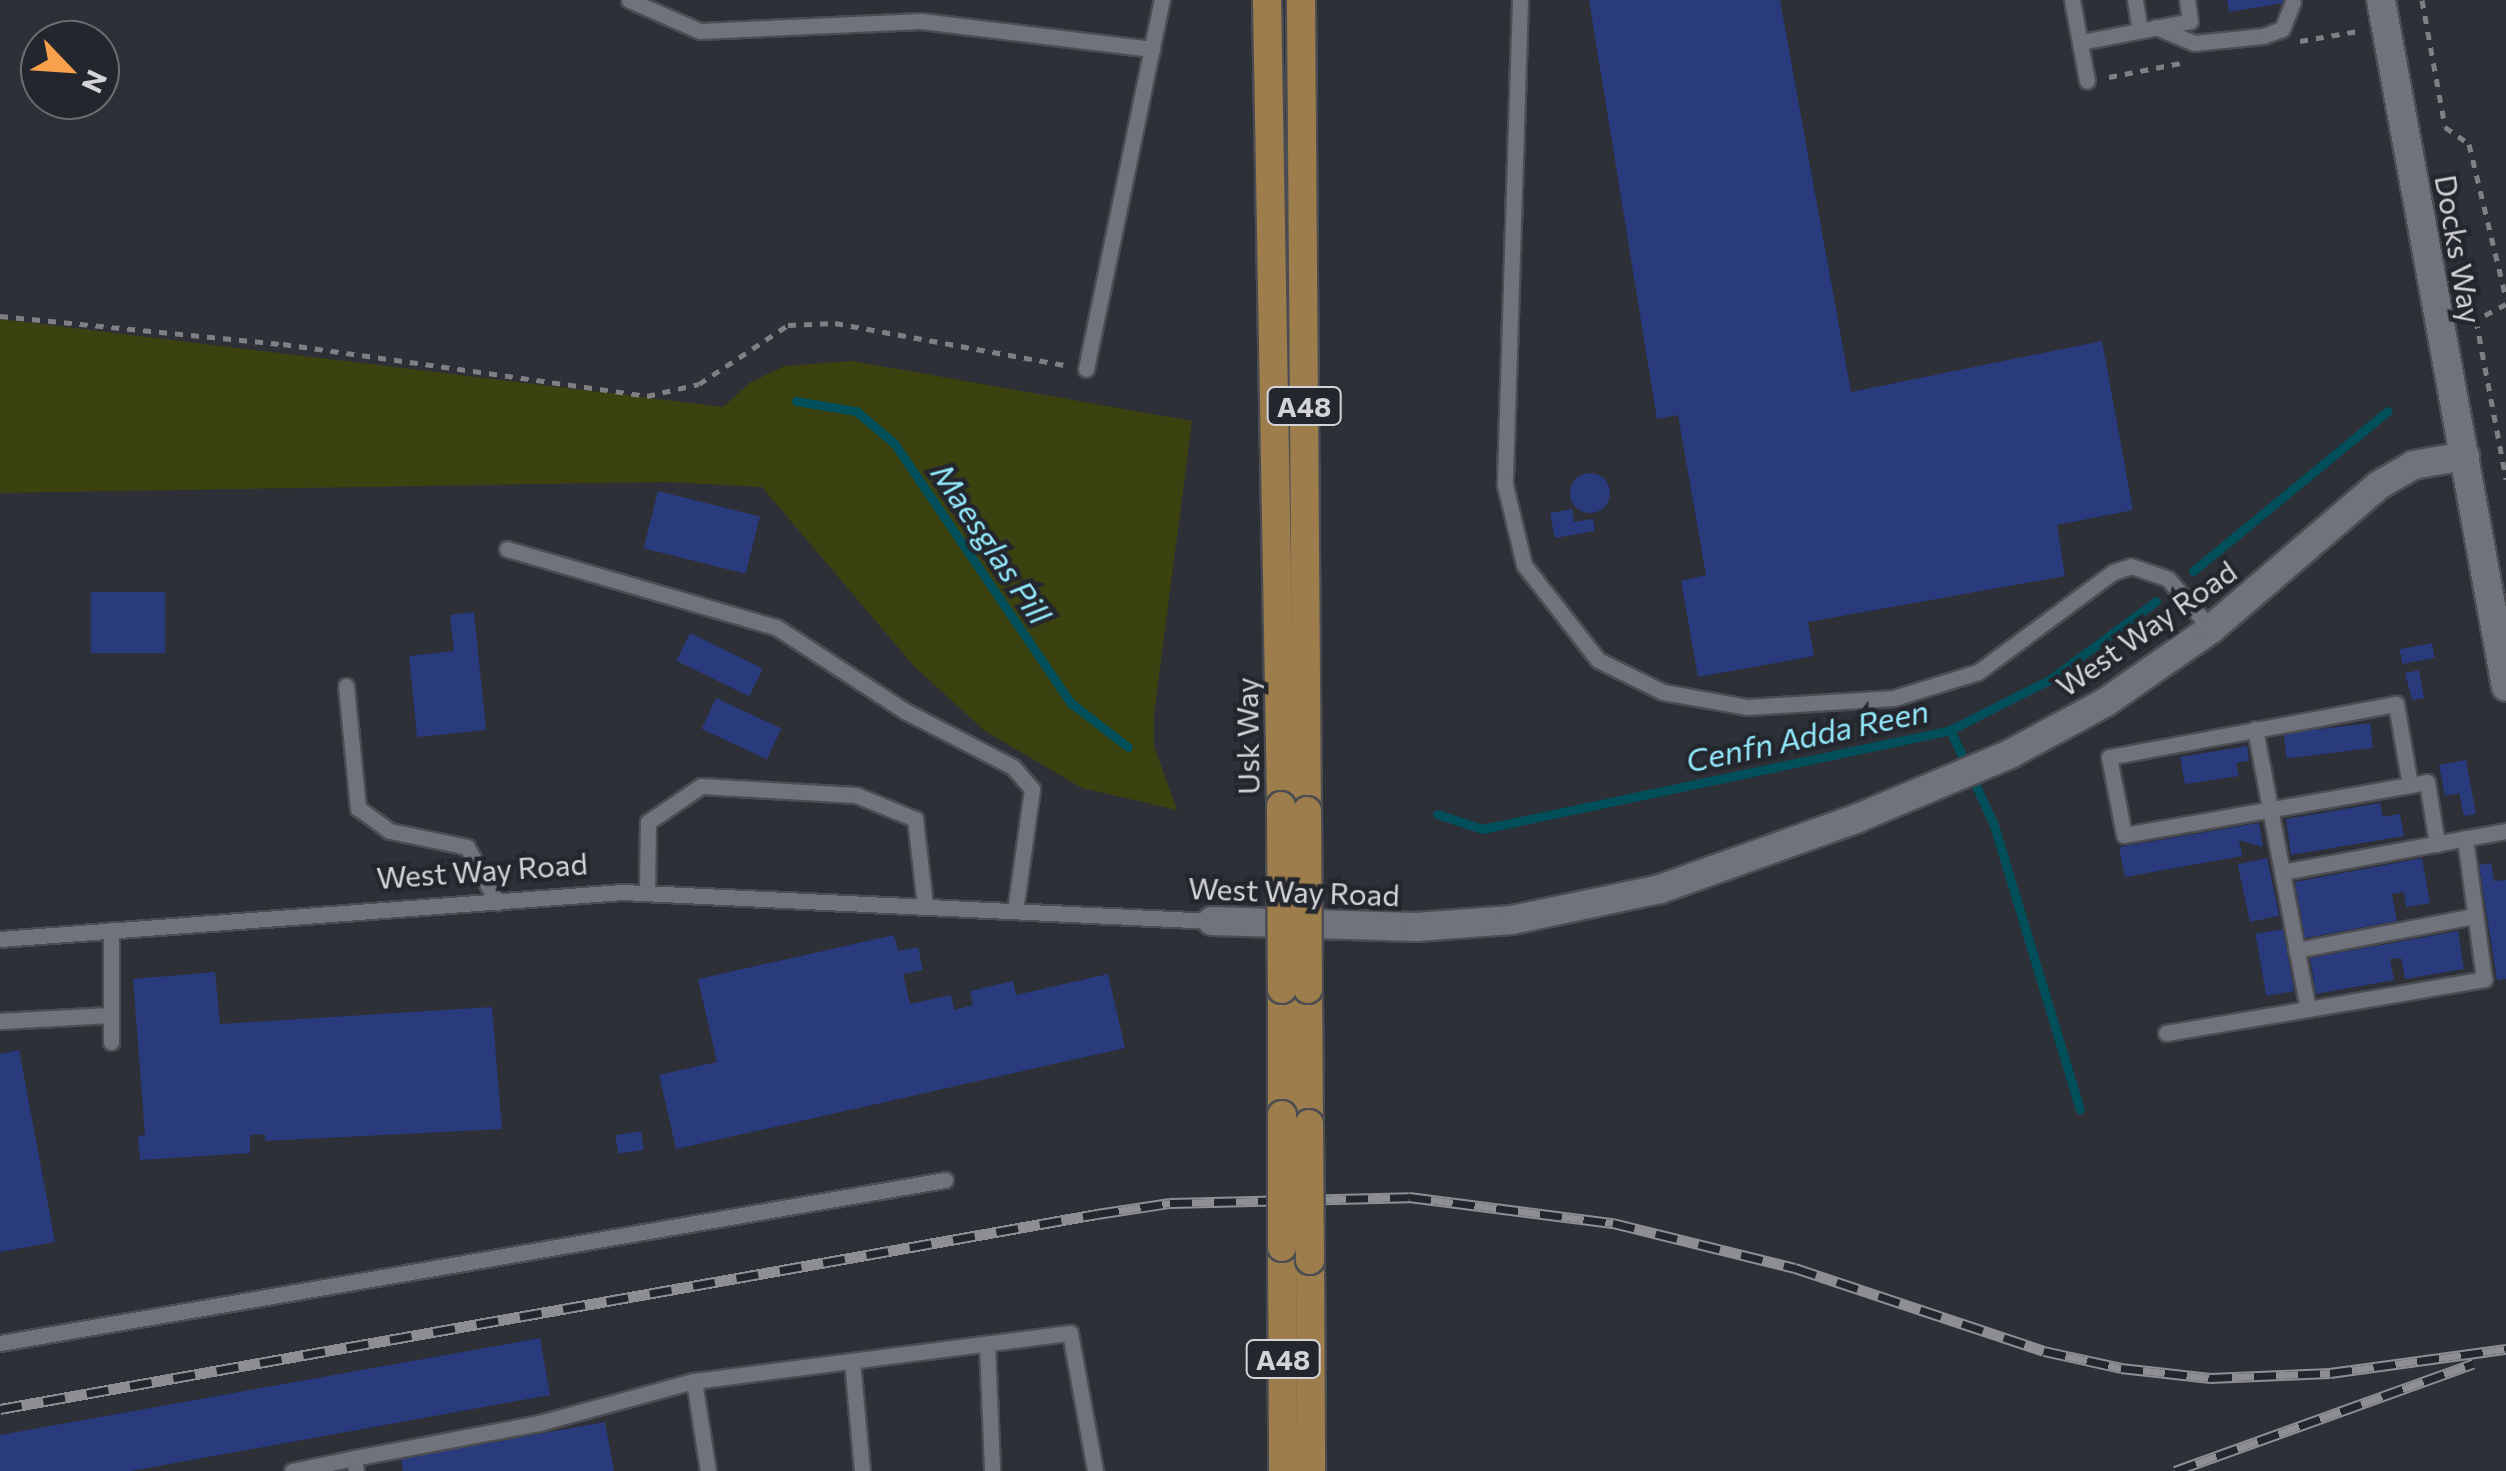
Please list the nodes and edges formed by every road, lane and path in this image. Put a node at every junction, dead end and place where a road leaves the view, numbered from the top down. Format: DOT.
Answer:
graph roads {
  1 [pos="629,0"];
  2 [pos="1162,0"];
  3 [pos="1267,0"];
  4 [pos="1301,0"];
  5 [pos="1520,0"];
  6 [pos="2072,0"];
  7 [pos="2135,0"];
  8 [pos="2186,0"];
  9 [pos="2382,0"];
  10 [pos="2422,0"];
  11 [pos="2293,2"];
  12 [pos="2148,28"];
  13 [pos="2081,42"];
  14 [pos="1152,49"];
  15 [pos="2087,81"];
  16 [pos="2506,301"];
  17 [pos="0,316"];
  18 [pos="1086,369"];
  19 [pos="2465,456"];
  20 [pos="2506,479"];
  21 [pos="507,549"];
  22 [pos="2210,629"];
  23 [pos="2502,642"];
  24 [pos="346,686"];
  25 [pos="2506,686"];
  26 [pos="2255,729"];
  27 [pos="2410,786"];
  28 [pos="1294,808"];
  29 [pos="2270,810"];
  30 [pos="2506,831"];
  31 [pos="2464,838"];
  32 [pos="2438,844"];
  33 [pos="2282,872"];
  34 [pos="647,892"];
  35 [pos="497,902"];
  36 [pos="925,906"];
  37 [pos="1016,911"];
  38 [pos="2475,916"];
  39 [pos="1212,921"];
  40 [pos="111,930"];
  41 [pos="0,939"];
  42 [pos="2296,950"];
  43 [pos="2308,1010"];
  44 [pos="112,1015"];
  45 [pos="0,1021"];
  46 [pos="2166,1033"];
  47 [pos="111,1042"];
  48 [pos="1295,1120"];
  49 [pos="945,1180"];
  50 [pos="0,1343"];
  51 [pos="986,1344"];
  52 [pos="852,1361"];
  53 [pos="694,1381"];
  54 [pos="355,1464"];
  55 [pos="292,1471"];
  56 [pos="708,1471"];
  57 [pos="862,1471"];
  58 [pos="992,1471"];
  59 [pos="1095,1471"];
  60 [pos="1284,1471"];
  61 [pos="1311,1471"];
  1 -- 14 [label="lane"];
  2 -- 14 [label="lane"];
  3 -- 28 [label="main road, Usk Way / A48"];
  4 -- 28 [label="main road, Usk Way / A48"];
  5 -- 22 [label="lane"];
  6 -- 13 [label="lane"];
  7 -- 12 [label="lane"];
  8 -- 12 [label="lane"];
  9 -- 19 [label="street, Docks Way"];
  10 -- 16 [label="path"];
  11 -- 12 [label="lane"];
  12 -- 13 [label="lane"];
  13 -- 15 [label="lane"];
  14 -- 18 [label="lane"];
  16 -- 20 [label="path"];
  17 -- 18 [label="path"];
  19 -- 22 [label="street, West Way Road"];
  19 -- 23 [label="street, Docks Way"];
  21 -- 37 [label="lane"];
  22 -- 39 [label="street, West Way Road"];
  23 -- 25 [label="street, Docks Way"];
  24 -- 35 [label="lane"];
  26 -- 27 [label="lane"];
  26 -- 29 [label="lane"];
  26 -- 29 [label="lane"];
  27 -- 29 [label="lane"];
  27 -- 32 [label="lane"];
  28 -- 48 [label="main road, Usk Way / A48, bridge"];
  29 -- 33 [label="lane"];
  30 -- 31 [label="lane"];
  31 -- 32 [label="lane"];
  31 -- 38 [label="lane"];
  32 -- 33 [label="lane"];
  33 -- 42 [label="lane"];
  34 -- 35 [label="lane, West Way Road"];
  34 -- 36 [label="lane, West Way Road"];
  34 -- 36 [label="lane"];
  35 -- 40 [label="lane, West Way Road"];
  36 -- 37 [label="lane, West Way Road"];
  37 -- 39 [label="lane, West Way Road"];
  38 -- 42 [label="lane"];
  38 -- 43 [label="lane"];
  40 -- 41 [label="lane, West Way Road"];
  40 -- 44 [label="lane"];
  42 -- 43 [label="lane"];
  43 -- 46 [label="lane"];
  44 -- 45 [label="lane"];
  44 -- 47 [label="lane"];
  48 -- 60 [label="main road, Usk Way / A48, bridge"];
  48 -- 61 [label="main road, Usk Way / A48, bridge"];
  49 -- 50 [label="lane"];
  51 -- 52 [label="lane"];
  51 -- 58 [label="lane"];
  51 -- 59 [label="lane"];
  52 -- 53 [label="lane"];
  52 -- 57 [label="lane"];
  53 -- 54 [label="lane"];
  53 -- 56 [label="lane"];
  54 -- 55 [label="lane"];
}
